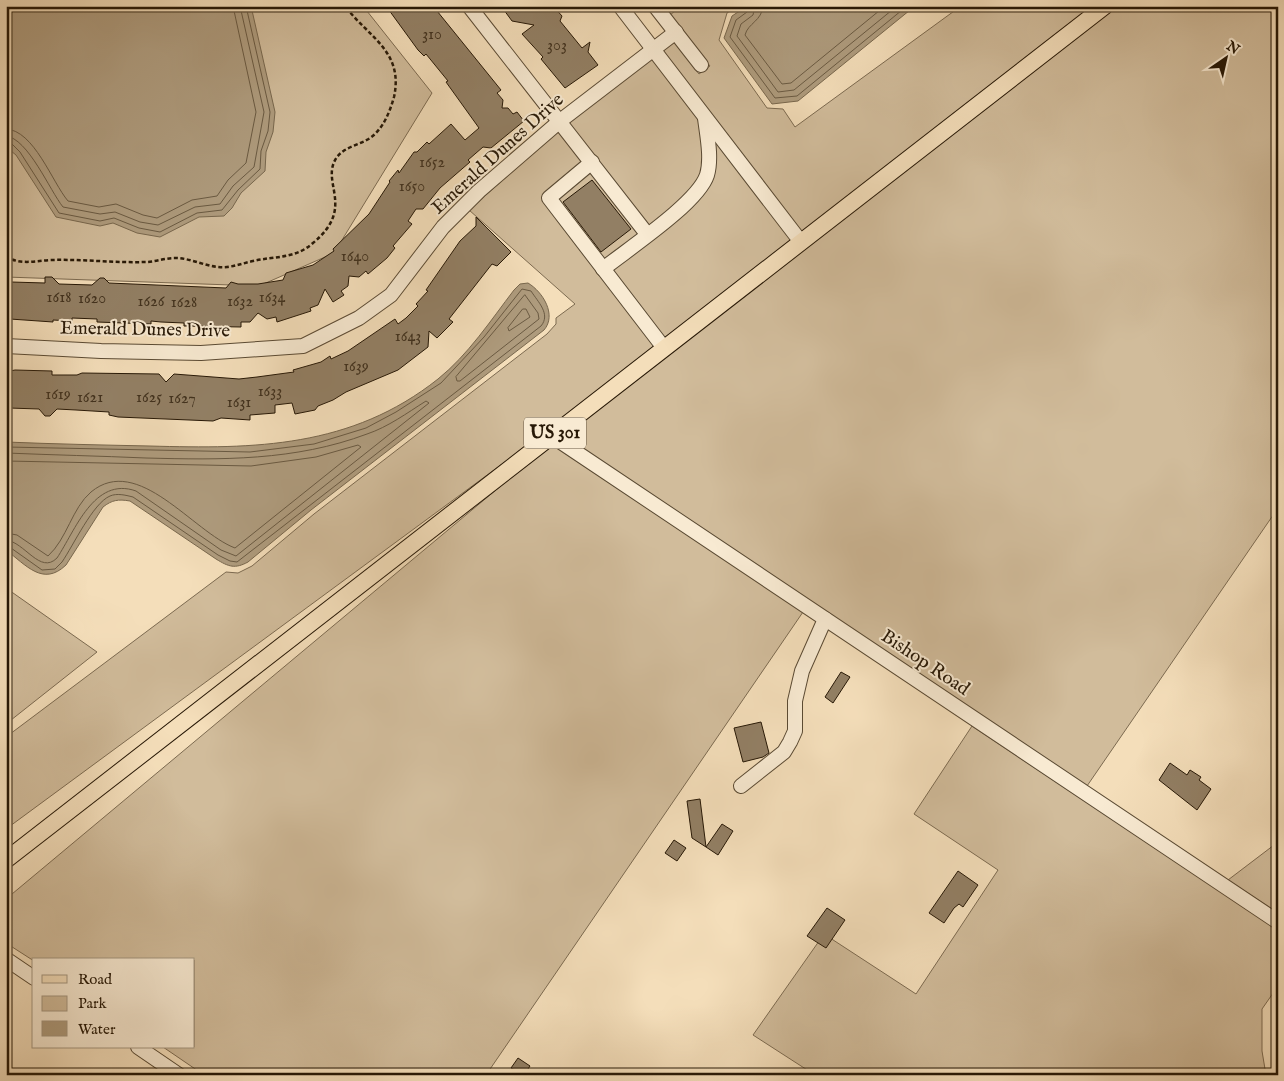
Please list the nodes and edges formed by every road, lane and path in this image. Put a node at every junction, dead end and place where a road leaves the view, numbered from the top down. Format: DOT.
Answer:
graph roads {
  1 [pos="344,6"];
  2 [pos="469,6"];
  3 [pos="620,6"];
  4 [pos="655,6"];
  5 [pos="1105,6"];
  6 [pos="676,32"];
  7 [pos="654,49"];
  8 [pos="701,65"];
  9 [pos="705,117"];
  10 [pos="560,121"];
  11 [pos="592,162"];
  12 [pos="647,234"];
  13 [pos="802,242"];
  14 [pos="6,257"];
  15 [pos="603,269"];
  16 [pos="6,346"];
  17 [pos="664,348"];
  18 [pos="552,436"];
  19 [pos="824,619"];
  20 [pos="741,786"];
  21 [pos="6,860"];
  22 [pos="1278,922"];
  23 [pos="6,959"];
  24 [pos="32,977"];
  25 [pos="139,1048"];
  26 [pos="179,1075"];
  1 -- 14 [label="path"];
  2 -- 10 [label="street"];
  3 -- 7 [label="street"];
  4 -- 6 [label="street"];
  5 -- 13 [label="main road, US 301"];
  6 -- 7 [label="street, Emerald Dunes Drive"];
  6 -- 8 [label="street"];
  7 -- 9 [label="street"];
  7 -- 10 [label="street, Emerald Dunes Drive"];
  9 -- 12 [label="street"];
  9 -- 13 [label="street"];
  10 -- 11 [label="street"];
  10 -- 16 [label="street, Emerald Dunes Drive"];
  11 -- 12 [label="street"];
  11 -- 15 [label="street"];
  12 -- 15 [label="street"];
  13 -- 17 [label="main road, US 301"];
  15 -- 17 [label="street"];
  17 -- 18 [label="main road, US 301"];
  18 -- 19 [label="street, Bishop Road"];
  18 -- 21 [label="main road, US 301"];
  19 -- 20 [label="street"];
  19 -- 22 [label="street, Bishop Road"];
  23 -- 24 [label="street"];
  25 -- 26 [label="street"];
}
